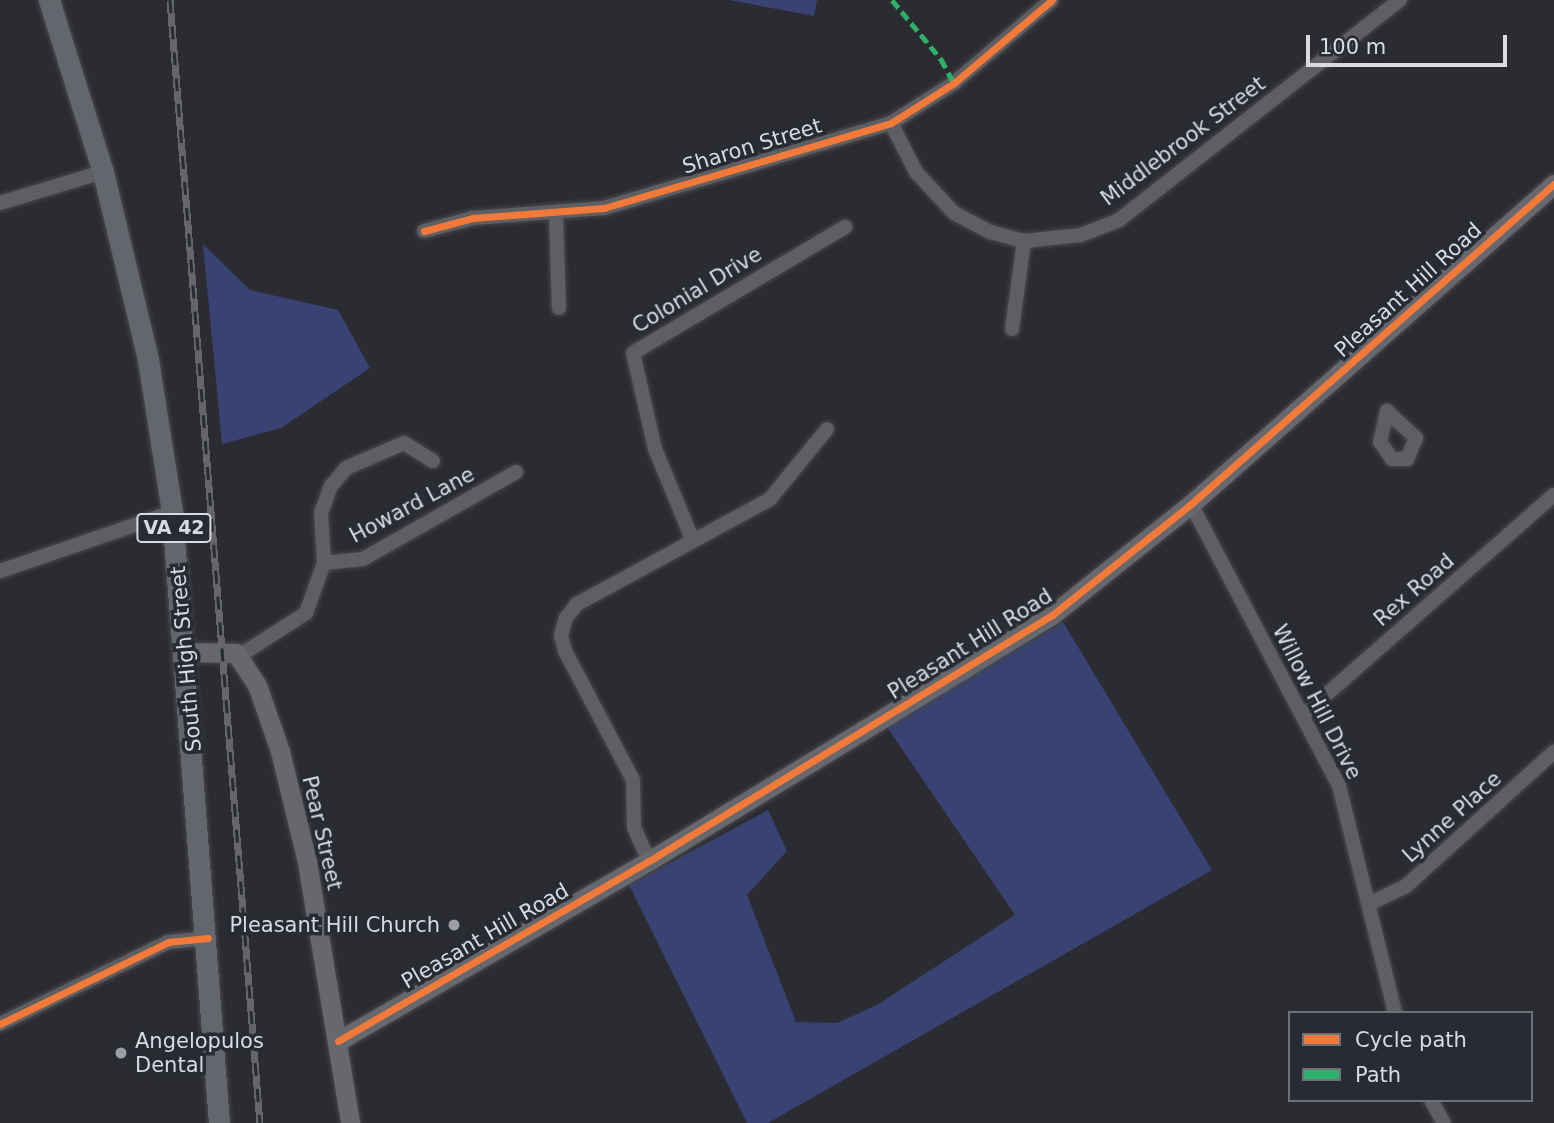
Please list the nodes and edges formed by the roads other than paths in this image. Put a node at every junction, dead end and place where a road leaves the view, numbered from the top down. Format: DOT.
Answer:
graph roads {
  1 [pos="48,0"];
  2 [pos="1052,0"];
  3 [pos="1400,0"];
  4 [pos="891,123"];
  5 [pos="103,172"];
  6 [pos="1554,184"];
  7 [pos="0,203"];
  8 [pos="556,215"];
  9 [pos="845,227"];
  10 [pos="424,231"];
  11 [pos="1024,241"];
  12 [pos="559,308"];
  13 [pos="1012,329"];
  14 [pos="827,429"];
  15 [pos="433,461"];
  16 [pos="516,472"];
  17 [pos="1554,495"];
  18 [pos="1191,504"];
  19 [pos="172,512"];
  20 [pos="693,541"];
  21 [pos="324,563"];
  22 [pos="0,571"];
  23 [pos="187,652"];
  24 [pos="239,656"];
  25 [pos="1302,716"];
  26 [pos="1551,762"];
  27 [pos="649,861"];
  28 [pos="1369,904"];
  29 [pos="208,938"];
  30 [pos="1395,1011"];
  31 [pos="0,1024"];
  32 [pos="338,1041"];
  33 [pos="1432,1102"];
  34 [pos="219,1123"];
  35 [pos="350,1123"];
  36 [pos="1444,1123"];
  1 -- 5 [label="main road, South High Street / VA 42"];
  2 -- 4 [label="street, Sharon Street"];
  3 -- 11 [label="street, Middlebrook Street"];
  4 -- 8 [label="street, Sharon Street"];
  4 -- 11 [label="street, Middlebrook Street"];
  5 -- 7 [label="street"];
  5 -- 19 [label="main road, South High Street / VA 42"];
  6 -- 18 [label="street, Pleasant Hill Road"];
  8 -- 10 [label="street, Sharon Street"];
  8 -- 12 [label="street"];
  9 -- 20 [label="street, Colonial Drive"];
  11 -- 13 [label="street"];
  14 -- 20 [label="street"];
  15 -- 21 [label="street, Howard Lane"];
  16 -- 21 [label="street, Howard Lane"];
  17 -- 25 [label="street, Rex Road"];
  18 -- 25 [label="street, Willow Hill Drive"];
  18 -- 27 [label="street, Pleasant Hill Road"];
  19 -- 22 [label="street"];
  19 -- 23 [label="main road, South High Street / VA 42"];
  20 -- 27 [label="street"];
  21 -- 24 [label="street, Howard Lane"];
  23 -- 24 [label="street"];
  23 -- 29 [label="main road, South High Street / VA 42"];
  24 -- 32 [label="street, Pear Street"];
  25 -- 28 [label="street, Willow Hill Drive"];
  26 -- 28 [label="street, Lynne Place"];
  27 -- 32 [label="street, Pleasant Hill Road"];
  28 -- 30 [label="street, Willow Hill Drive"];
  29 -- 31 [label="street"];
  29 -- 34 [label="main road, South High Street / VA 42"];
  32 -- 35 [label="street, Pear Street"];
  33 -- 36 [label="street"];
}
